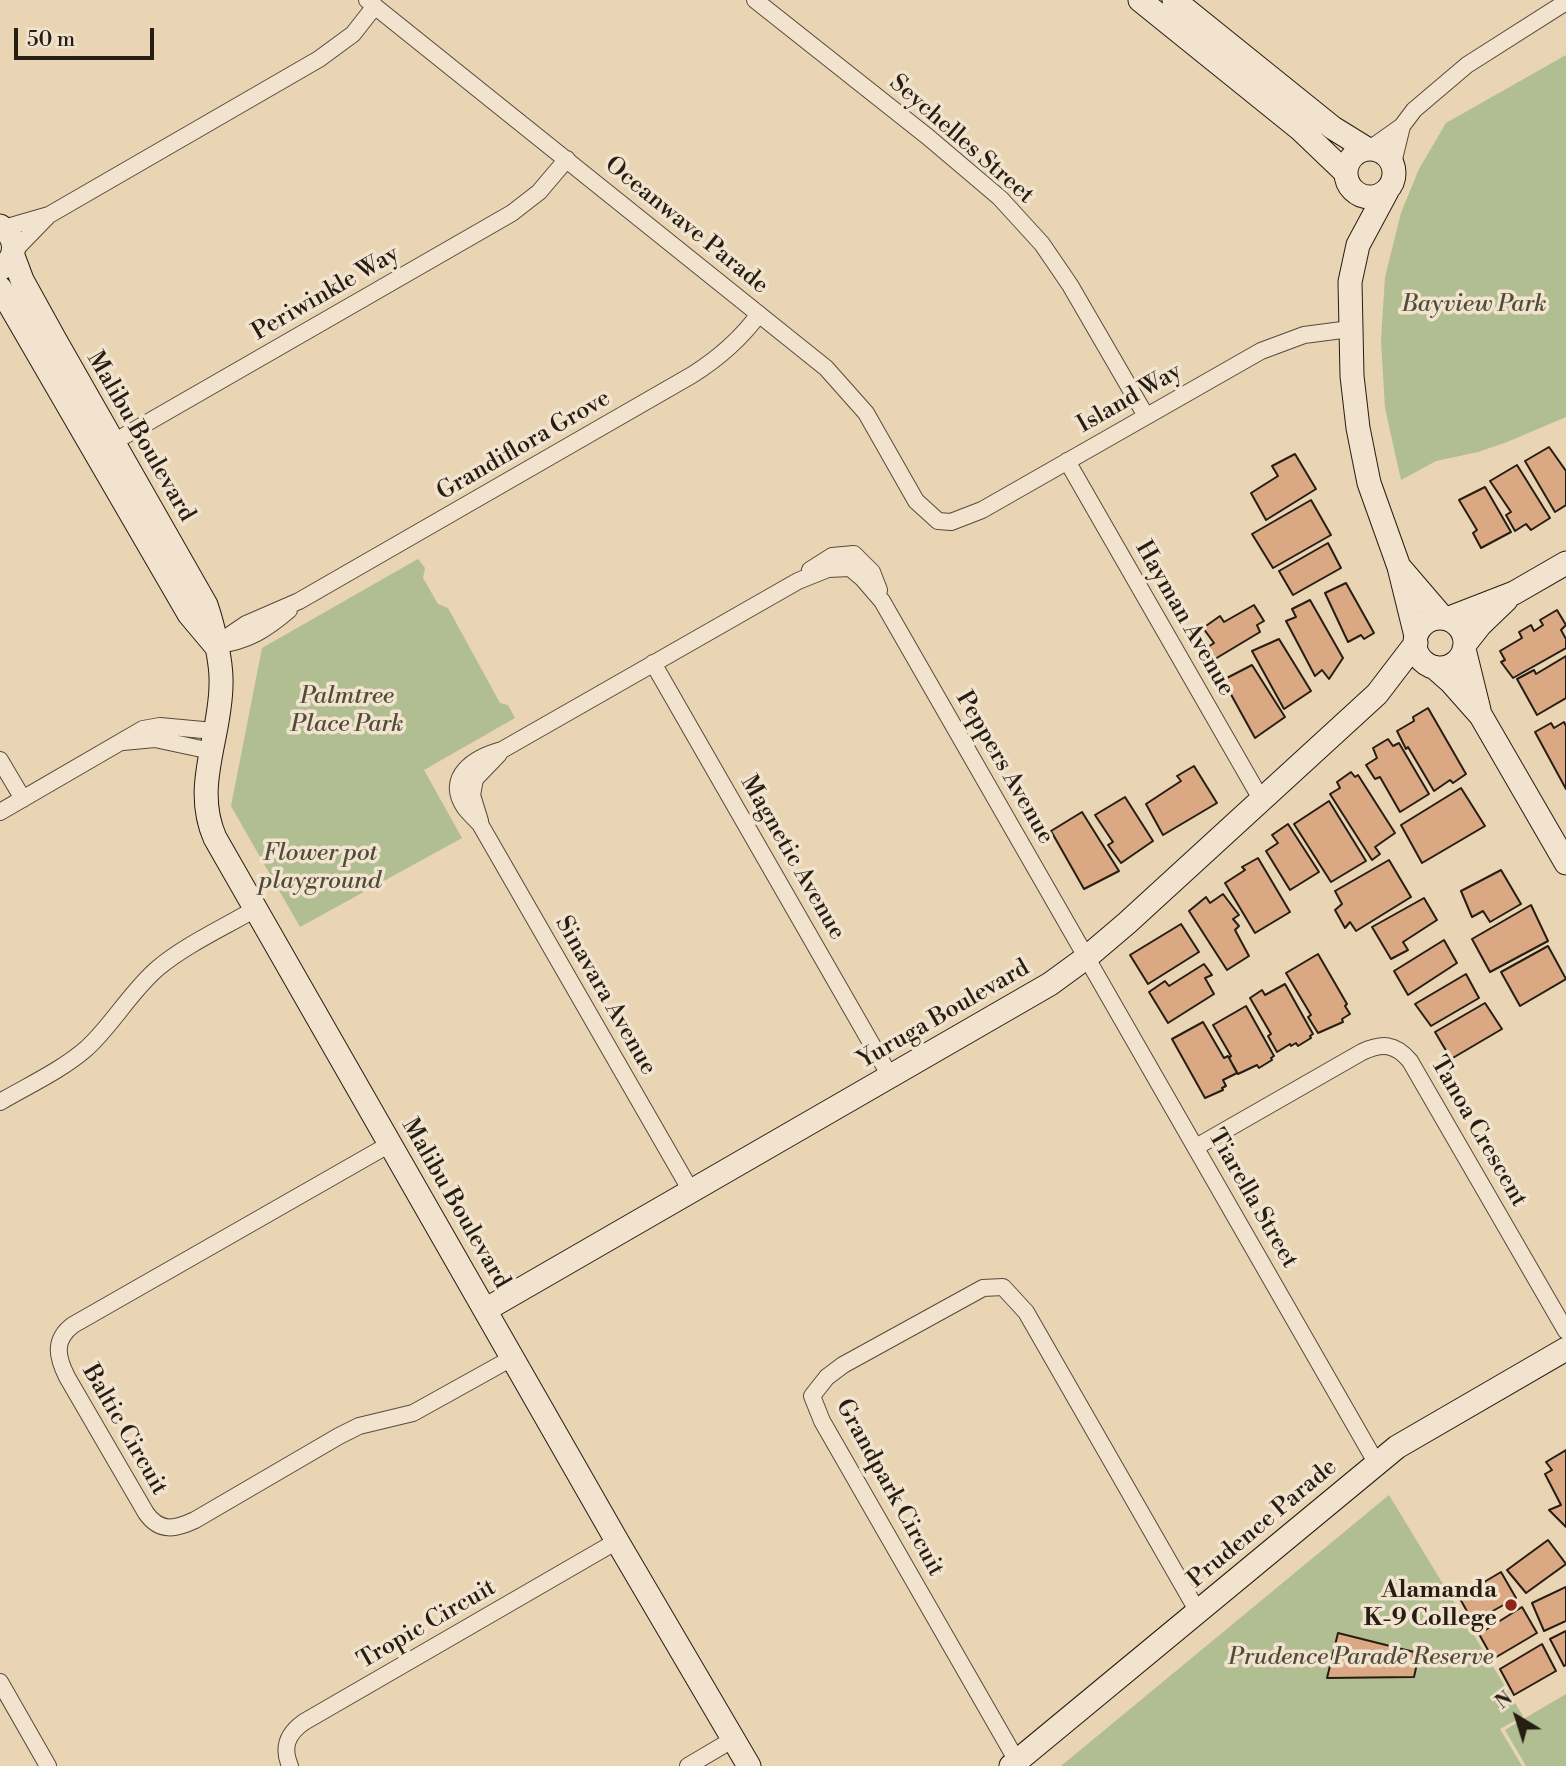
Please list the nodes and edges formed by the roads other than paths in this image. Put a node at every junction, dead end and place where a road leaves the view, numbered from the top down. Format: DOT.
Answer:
graph roads {
  1 [pos="755,0"];
  2 [pos="1140,0"];
  3 [pos="1566,2"];
  4 [pos="371,3"];
  5 [pos="1177,7"];
  6 [pos="1402,126"];
  7 [pos="1369,148"];
  8 [pos="567,159"];
  9 [pos="1393,163"];
  10 [pos="1347,179"];
  11 [pos="1387,191"];
  12 [pos="48,215"];
  13 [pos="2,227"];
  14 [pos="1358,245"];
  15 [pos="9,259"];
  16 [pos="0,288"];
  17 [pos="759,314"];
  18 [pos="1350,329"];
  19 [pos="1146,416"];
  20 [pos="105,448"];
  21 [pos="1067,461"];
  22 [pos="938,521"];
  23 [pos="1566,563"];
  24 [pos="1399,567"];
  25 [pos="1514,593"];
  26 [pos="1445,619"];
  27 [pos="1416,640"];
  28 [pos="215,645"];
  29 [pos="1465,647"];
  30 [pos="653,663"];
  31 [pos="1433,666"];
  32 [pos="1377,694"];
  33 [pos="1481,716"];
  34 [pos="212,741"];
  35 [pos="0,760"];
  36 [pos="23,799"];
  37 [pos="1262,799"];
  38 [pos="0,812"];
  39 [pos="1560,838"];
  40 [pos="1566,863"];
  41 [pos="255,909"];
  42 [pos="1087,957"];
  43 [pos="890,1076"];
  44 [pos="0,1102"];
  45 [pos="390,1144"];
  46 [pos="1196,1147"];
  47 [pos="691,1191"];
  48 [pos="485,1310"];
  49 [pos="1566,1331"];
  50 [pos="1566,1349"];
  51 [pos="512,1358"];
  52 [pos="1377,1464"];
  53 [pos="617,1541"];
  54 [pos="1198,1612"];
  55 [pos="0,1682"];
  56 [pos="6,1707"];
  57 [pos="733,1740"];
  58 [pos="1014,1763"];
  59 [pos="48,1766"];
  60 [pos="290,1766"];
  61 [pos="688,1766"];
  62 [pos="749,1766"];
  1 -- 19 [label="street, Seychelles Street"];
  2 -- 5 [label="street"];
  3 -- 6 [label="street"];
  4 -- 8 [label="street, Oceanwave Parade"];
  4 -- 12 [label="street"];
  5 -- 7 [label="street"];
  5 -- 10 [label="street"];
  6 -- 7 [label="street"];
  6 -- 9 [label="street"];
  7 -- 9 [label="street"];
  7 -- 10 [label="street"];
  8 -- 17 [label="street, Oceanwave Parade"];
  8 -- 20 [label="street, Periwinkle Way"];
  9 -- 11 [label="street"];
  10 -- 11 [label="street"];
  10 -- 14 [label="street"];
  11 -- 14 [label="street"];
  12 -- 13 [label="street"];
  12 -- 15 [label="street"];
  13 -- 15 [label="street, Malibu Boulevard"];
  14 -- 18 [label="street"];
  15 -- 20 [label="street, Malibu Boulevard"];
  16 -- 20 [label="street, Malibu Boulevard"];
  17 -- 22 [label="street, Oceanwave Parade"];
  17 -- 28 [label="street, Grandiflora Grove"];
  18 -- 19 [label="street, Island Way"];
  18 -- 24 [label="street"];
  19 -- 21 [label="street, Island Way"];
  20 -- 28 [label="street, Malibu Boulevard"];
  21 -- 22 [label="street, Island Way"];
  21 -- 37 [label="street, Hayman Avenue"];
  23 -- 25 [label="street"];
  24 -- 26 [label="street"];
  24 -- 27 [label="street"];
  25 -- 26 [label="street"];
  25 -- 29 [label="street"];
  26 -- 27 [label="street"];
  26 -- 29 [label="street"];
  27 -- 31 [label="street"];
  27 -- 32 [label="street, Yuruga Boulevard"];
  28 -- 34 [label="street, Malibu Boulevard"];
  29 -- 31 [label="street"];
  29 -- 33 [label="street"];
  30 -- 42 [label="street, Peppers Avenue"];
  30 -- 43 [label="street, Magnetic Avenue"];
  30 -- 47 [label="street, Sinavara Avenue"];
  31 -- 32 [label="street, Yuruga Boulevard"];
  31 -- 33 [label="street"];
  32 -- 37 [label="street, Yuruga Boulevard"];
  33 -- 39 [label="street"];
  34 -- 36 [label="street"];
  34 -- 41 [label="street, Malibu Boulevard"];
  35 -- 36 [label="street"];
  36 -- 38 [label="street"];
  37 -- 42 [label="street, Yuruga Boulevard"];
  39 -- 40 [label="street"];
  41 -- 44 [label="street"];
  41 -- 45 [label="street, Malibu Boulevard"];
  42 -- 43 [label="street, Yuruga Boulevard"];
  42 -- 46 [label="street, Tiarella Street"];
  43 -- 47 [label="street, Yuruga Boulevard"];
  45 -- 48 [label="street, Malibu Boulevard"];
  45 -- 51 [label="street, Baltic Circuit"];
  46 -- 49 [label="street, Tanoa Crescent"];
  46 -- 52 [label="street, Tiarella Street"];
  47 -- 48 [label="street, Yuruga Boulevard"];
  48 -- 51 [label="street, Malibu Boulevard"];
  50 -- 52 [label="street, Prudence Parade"];
  51 -- 53 [label="street, Malibu Boulevard"];
  52 -- 54 [label="street, Prudence Parade"];
  53 -- 57 [label="street, Malibu Boulevard"];
  53 -- 60 [label="street, Tropic Circuit"];
  54 -- 58 [label="street, Prudence Parade"];
  54 -- 58 [label="street, Grandpark Circuit"];
  55 -- 56 [label="street"];
  56 -- 59 [label="street"];
  57 -- 61 [label="street"];
  57 -- 62 [label="street, Malibu Boulevard"];
}
